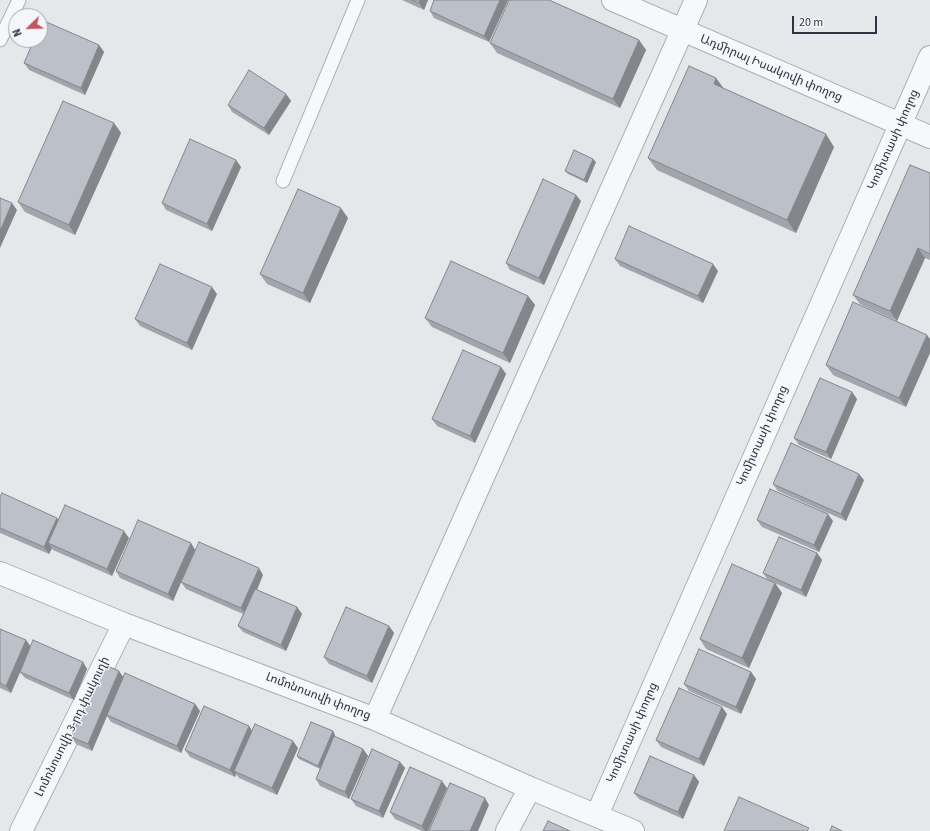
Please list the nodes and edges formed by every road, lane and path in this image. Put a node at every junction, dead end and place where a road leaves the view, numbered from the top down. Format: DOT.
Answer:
graph roads {
  1 [pos="19,0"];
  2 [pos="358,0"];
  3 [pos="613,0"];
  4 [pos="696,0"];
  5 [pos="682,31"];
  6 [pos="0,40"];
  7 [pos="930,57"];
  8 [pos="901,124"];
  9 [pos="930,138"];
  10 [pos="283,181"];
  11 [pos="0,573"];
  12 [pos="124,624"];
  13 [pos="375,718"];
  14 [pos="530,788"];
  15 [pos="597,815"];
  16 [pos="21,831"];
  17 [pos="507,831"];
  18 [pos="633,831"];
  1 -- 6 [label="lane"];
  2 -- 10 [label="lane"];
  3 -- 5 [label="street, Ադմիրալ Իսակովի փողոց"];
  4 -- 5 [label="street"];
  5 -- 8 [label="street, Ադմիրալ Իսակովի փողոց"];
  5 -- 13 [label="street"];
  7 -- 8 [label="street, Կոմիտասի փողոց"];
  8 -- 9 [label="street, Ադմիրալ Իսակովի փողոց"];
  8 -- 15 [label="street, Կոմիտասի փողոց"];
  11 -- 12 [label="street, Լոմոնոսովի փողոց"];
  12 -- 13 [label="street, Լոմոնոսովի փողոց"];
  12 -- 16 [label="street, Լոմոնոսովի 3-րդ փակուղի"];
  13 -- 14 [label="street, Լոմոնոսովի փողոց"];
  14 -- 15 [label="street, Լոմոնոսովի փողոց"];
  14 -- 17 [label="street"];
  15 -- 18 [label="street, Լոմոնոսովի փողոց"];
}
